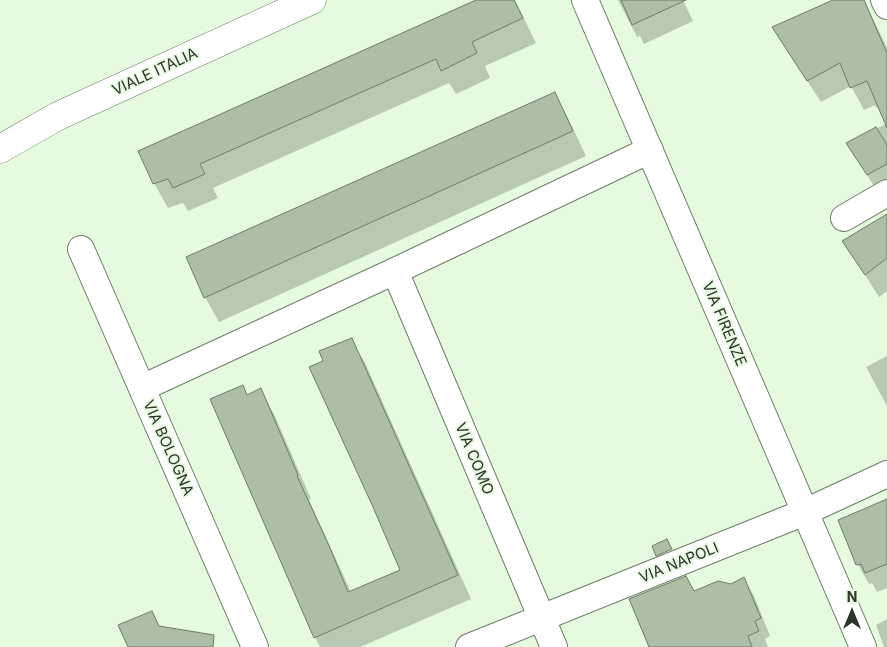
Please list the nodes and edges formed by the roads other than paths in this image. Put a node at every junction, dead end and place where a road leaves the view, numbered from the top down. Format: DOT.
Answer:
graph roads {
  1 [pos="312,0"];
  2 [pos="585,0"];
  3 [pos="884,0"];
  4 [pos="887,6"];
  5 [pos="0,148"];
  6 [pos="650,150"];
  7 [pos="887,193"];
  8 [pos="844,218"];
  9 [pos="82,248"];
  10 [pos="395,271"];
  11 [pos="142,388"];
  12 [pos="887,474"];
  13 [pos="805,512"];
  14 [pos="541,618"];
  15 [pos="255,647"];
  16 [pos="469,647"];
  17 [pos="554,647"];
  18 [pos="863,647"];
  1 -- 5 [label="street, VIALE ITALIA"];
  2 -- 6 [label="street, VIA FIRENZE"];
  3 -- 4 [label="street"];
  6 -- 10 [label="street"];
  6 -- 13 [label="street, VIA FIRENZE"];
  7 -- 8 [label="street"];
  9 -- 11 [label="street, VIA BOLOGNA"];
  10 -- 11 [label="street"];
  10 -- 14 [label="street, VIA COMO"];
  11 -- 15 [label="street, VIA BOLOGNA"];
  12 -- 13 [label="street, VIA NAPOLI"];
  13 -- 14 [label="street, VIA NAPOLI"];
  13 -- 18 [label="street, VIA FIRENZE"];
  14 -- 16 [label="street, VIA NAPOLI"];
  14 -- 17 [label="street, VIA COMO"];
}
